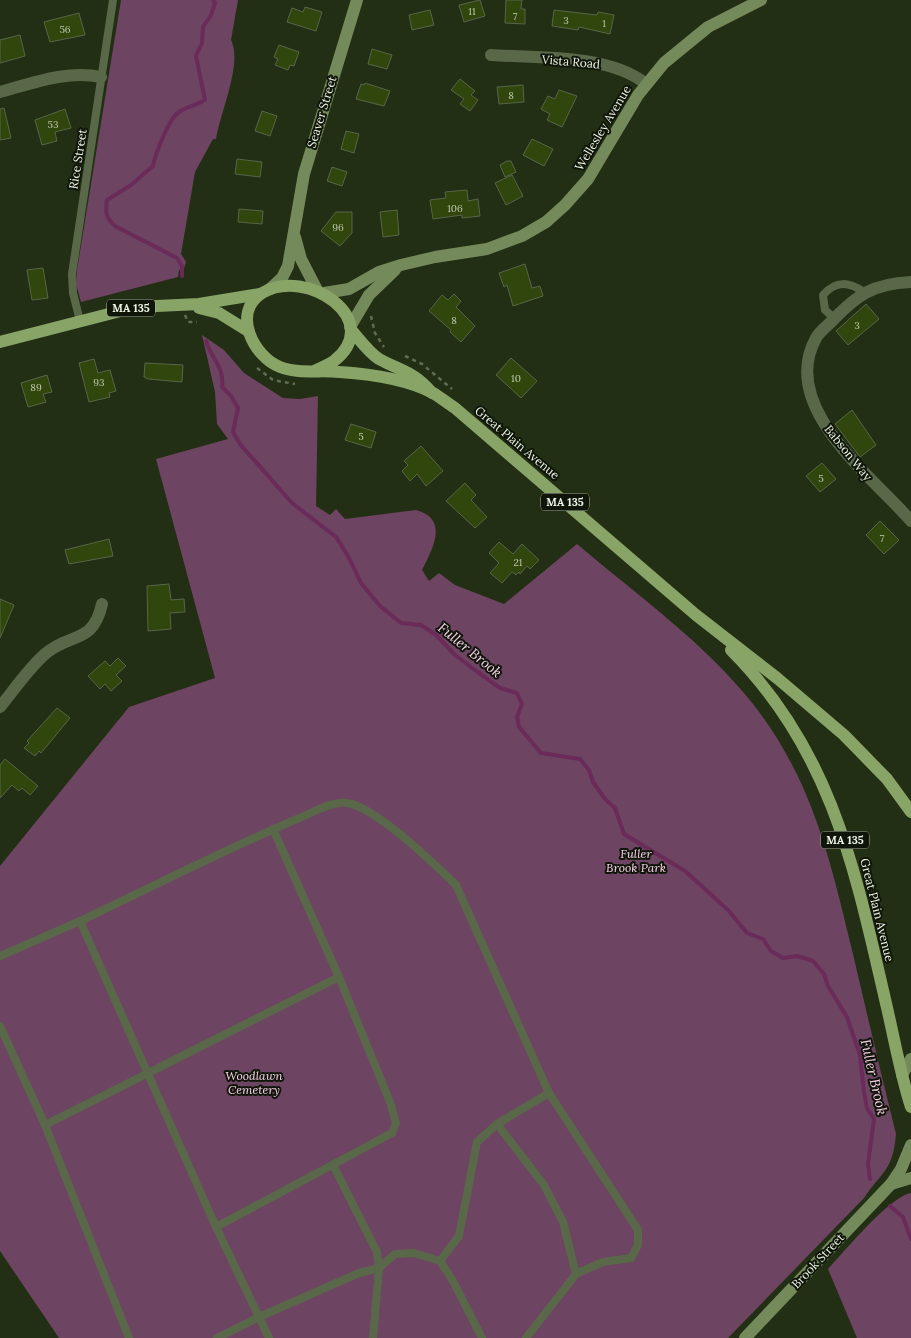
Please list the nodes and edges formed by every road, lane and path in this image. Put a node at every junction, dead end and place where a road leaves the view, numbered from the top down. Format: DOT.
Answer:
graph roads {
  1 [pos="113,0"];
  2 [pos="357,0"];
  3 [pos="761,0"];
  4 [pos="491,55"];
  5 [pos="102,77"];
  6 [pos="646,84"];
  7 [pos="0,92"];
  8 [pos="294,226"];
  9 [pos="401,265"];
  10 [pos="911,282"];
  11 [pos="265,292"];
  12 [pos="321,292"];
  13 [pos="864,292"];
  14 [pos="365,304"];
  15 [pos="183,305"];
  16 [pos="834,318"];
  17 [pos="80,321"];
  18 [pos="351,329"];
  19 [pos="248,331"];
  20 [pos="0,342"];
  21 [pos="392,351"];
  22 [pos="400,354"];
  23 [pos="314,371"];
  24 [pos="452,389"];
  25 [pos="432,393"];
  26 [pos="911,521"];
  27 [pos="102,604"];
  28 [pos="696,615"];
  29 [pos="0,707"];
  30 [pos="911,812"];
  31 [pos="274,829"];
  32 [pos="80,921"];
  33 [pos="0,956"];
  34 [pos="339,977"];
  35 [pos="0,1026"];
  36 [pos="911,1059"];
  37 [pos="148,1074"];
  38 [pos="902,1075"];
  39 [pos="549,1094"];
  40 [pos="911,1107"];
  41 [pos="497,1124"];
  42 [pos="45,1125"];
  43 [pos="911,1145"];
  44 [pos="333,1165"];
  45 [pos="911,1178"];
  46 [pos="891,1184"];
  47 [pos="216,1227"];
  48 [pos="440,1261"];
  49 [pos="379,1268"];
  50 [pos="576,1274"];
  51 [pos="259,1316"];
  52 [pos="129,1338"];
  53 [pos="217,1338"];
  54 [pos="269,1338"];
  55 [pos="373,1338"];
  56 [pos="482,1338"];
  57 [pos="526,1338"];
  58 [pos="745,1338"];
  1 -- 5 [label="lane, Rice Street"];
  2 -- 8 [label="street, Seaver Street"];
  3 -- 6 [label="street, Wellesley Avenue"];
  4 -- 6 [label="street, Vista Road"];
  5 -- 7 [label="street"];
  5 -- 17 [label="lane, Rice Street"];
  6 -- 9 [label="street, Wellesley Avenue"];
  8 -- 11 [label="street, Seaver Street"];
  8 -- 12 [label="street, Seaver Street"];
  9 -- 12 [label="street, Wellesley Avenue"];
  9 -- 14 [label="street, Wellesley Avenue"];
  10 -- 13 [label="street, Babson Way"];
  11 -- 12 [label="main road, MA 135"];
  11 -- 15 [label="main road, MA 135"];
  11 -- 19 [label="main road"];
  12 -- 18 [label="main road, MA 135"];
  13 -- 16 [label="street, Babson Way"];
  13 -- 16 [label="lane"];
  14 -- 18 [label="street, Wellesley Avenue"];
  14 -- 21 [label="path"];
  15 -- 17 [label="main road, MA 135"];
  15 -- 19 [label="main road, MA 135"];
  16 -- 26 [label="street, Babson Way"];
  17 -- 20 [label="main road, MA 135"];
  18 -- 23 [label="main road"];
  18 -- 25 [label="main road, Great Plain Avenue / MA 135"];
  19 -- 23 [label="main road, MA 135"];
  22 -- 24 [label="path"];
  23 -- 25 [label="main road, Great Plain Avenue / MA 135"];
  25 -- 28 [label="main road, Great Plain Avenue / MA 135"];
  27 -- 29 [label="street"];
  28 -- 30 [label="main road, Great Plain Avenue / MA 135"];
  28 -- 38 [label="main road, Great Plain Avenue / MA 135"];
  31 -- 32 [label="lane"];
  31 -- 34 [label="lane"];
  31 -- 39 [label="lane"];
  32 -- 33 [label="lane"];
  32 -- 37 [label="lane"];
  34 -- 37 [label="lane"];
  34 -- 44 [label="lane"];
  35 -- 42 [label="lane"];
  36 -- 38 [label="street"];
  37 -- 42 [label="lane"];
  37 -- 47 [label="lane"];
  38 -- 40 [label="main road, Great Plain Avenue / MA 135"];
  39 -- 41 [label="lane"];
  39 -- 50 [label="lane"];
  41 -- 48 [label="lane"];
  41 -- 50 [label="lane"];
  42 -- 52 [label="lane"];
  43 -- 46 [label="street, Brook Street"];
  44 -- 47 [label="lane"];
  44 -- 49 [label="lane"];
  45 -- 46 [label="street, Brook Street"];
  46 -- 58 [label="street, Brook Street"];
  47 -- 51 [label="lane"];
  48 -- 49 [label="lane"];
  48 -- 56 [label="lane"];
  49 -- 51 [label="lane"];
  49 -- 55 [label="lane"];
  50 -- 57 [label="lane"];
  51 -- 53 [label="lane"];
  51 -- 54 [label="lane"];
}
